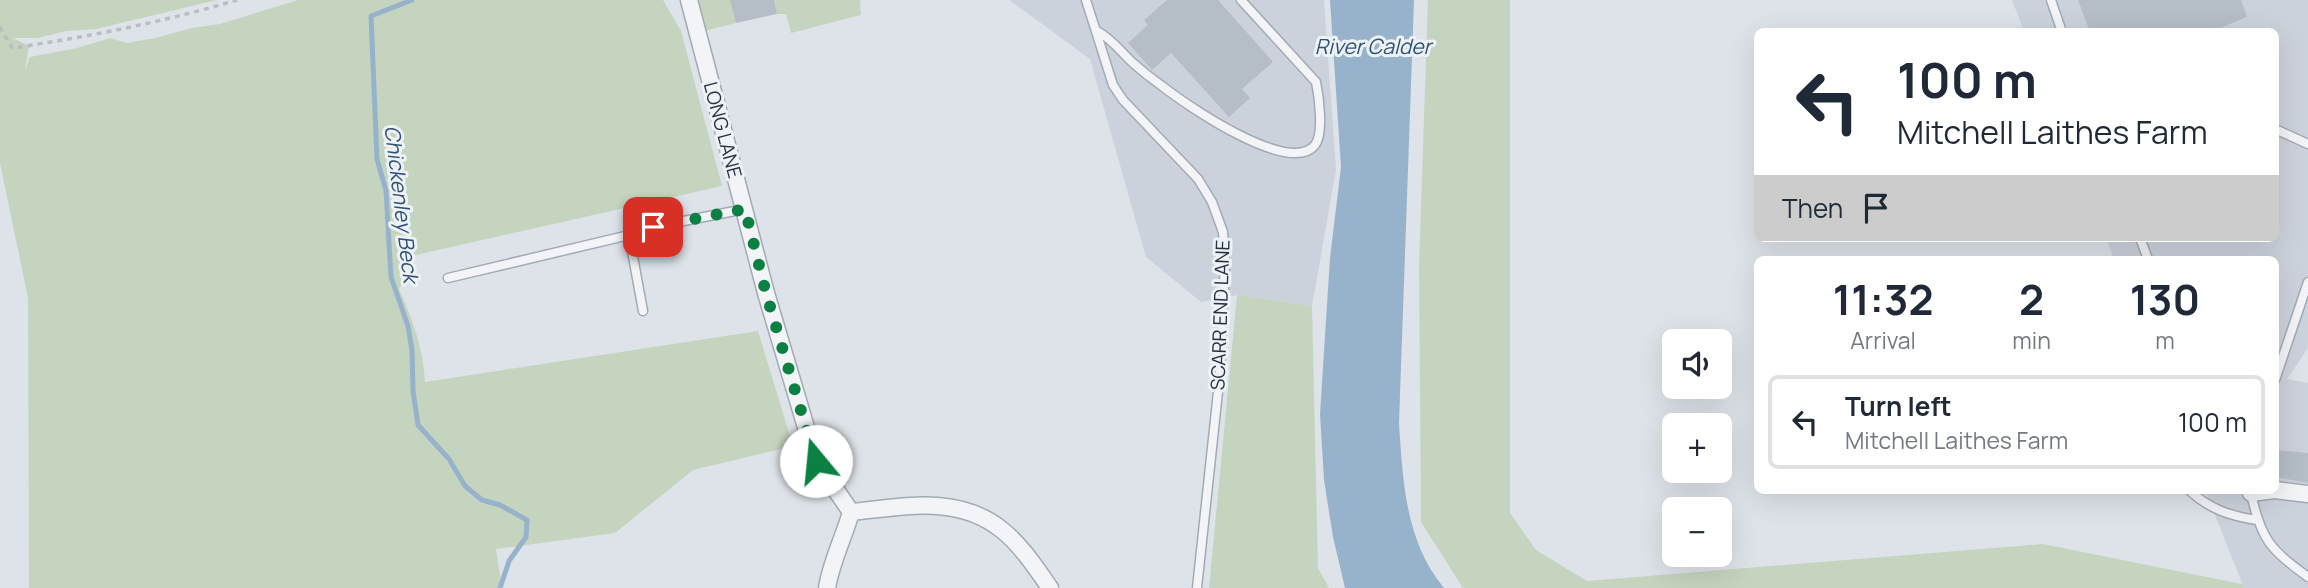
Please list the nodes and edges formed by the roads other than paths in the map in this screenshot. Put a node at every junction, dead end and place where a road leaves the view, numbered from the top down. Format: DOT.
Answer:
graph roads {
  1 [pos="689,0"];
  2 [pos="1241,0"];
  3 [pos="2050,0"];
  4 [pos="1088,1"];
  5 [pos="2061,28"];
  6 [pos="1097,31"];
  7 [pos="2279,131"];
  8 [pos="2308,144"];
  9 [pos="745,209"];
  10 [pos="642,233"];
  11 [pos="448,278"];
  12 [pos="2308,282"];
  13 [pos="643,311"];
  14 [pos="2279,368"];
  15 [pos="2279,490"];
  16 [pos="2193,494"];
  17 [pos="2251,494"];
  18 [pos="2308,494"];
  19 [pos="851,512"];
  20 [pos="2257,520"];
  21 [pos="2308,577"];
  22 [pos="827,588"];
  23 [pos="1050,588"];
  24 [pos="1197,588"];
  1 -- 9 [label="street, LONG LANE"];
  2 -- 6 [label="lane"];
  3 -- 5 [label="lane"];
  4 -- 6 [label="lane, SCARR END LANE"];
  6 -- 24 [label="lane, SCARR END LANE"];
  7 -- 8 [label="lane"];
  9 -- 10 [label="lane"];
  9 -- 19 [label="street, LONG LANE"];
  10 -- 11 [label="lane"];
  10 -- 13 [label="lane"];
  12 -- 14 [label="lane"];
  15 -- 18 [label="street"];
  16 -- 20 [label="lane"];
  17 -- 20 [label="lane"];
  19 -- 22 [label="street"];
  19 -- 23 [label="street"];
  20 -- 21 [label="lane"];
}
